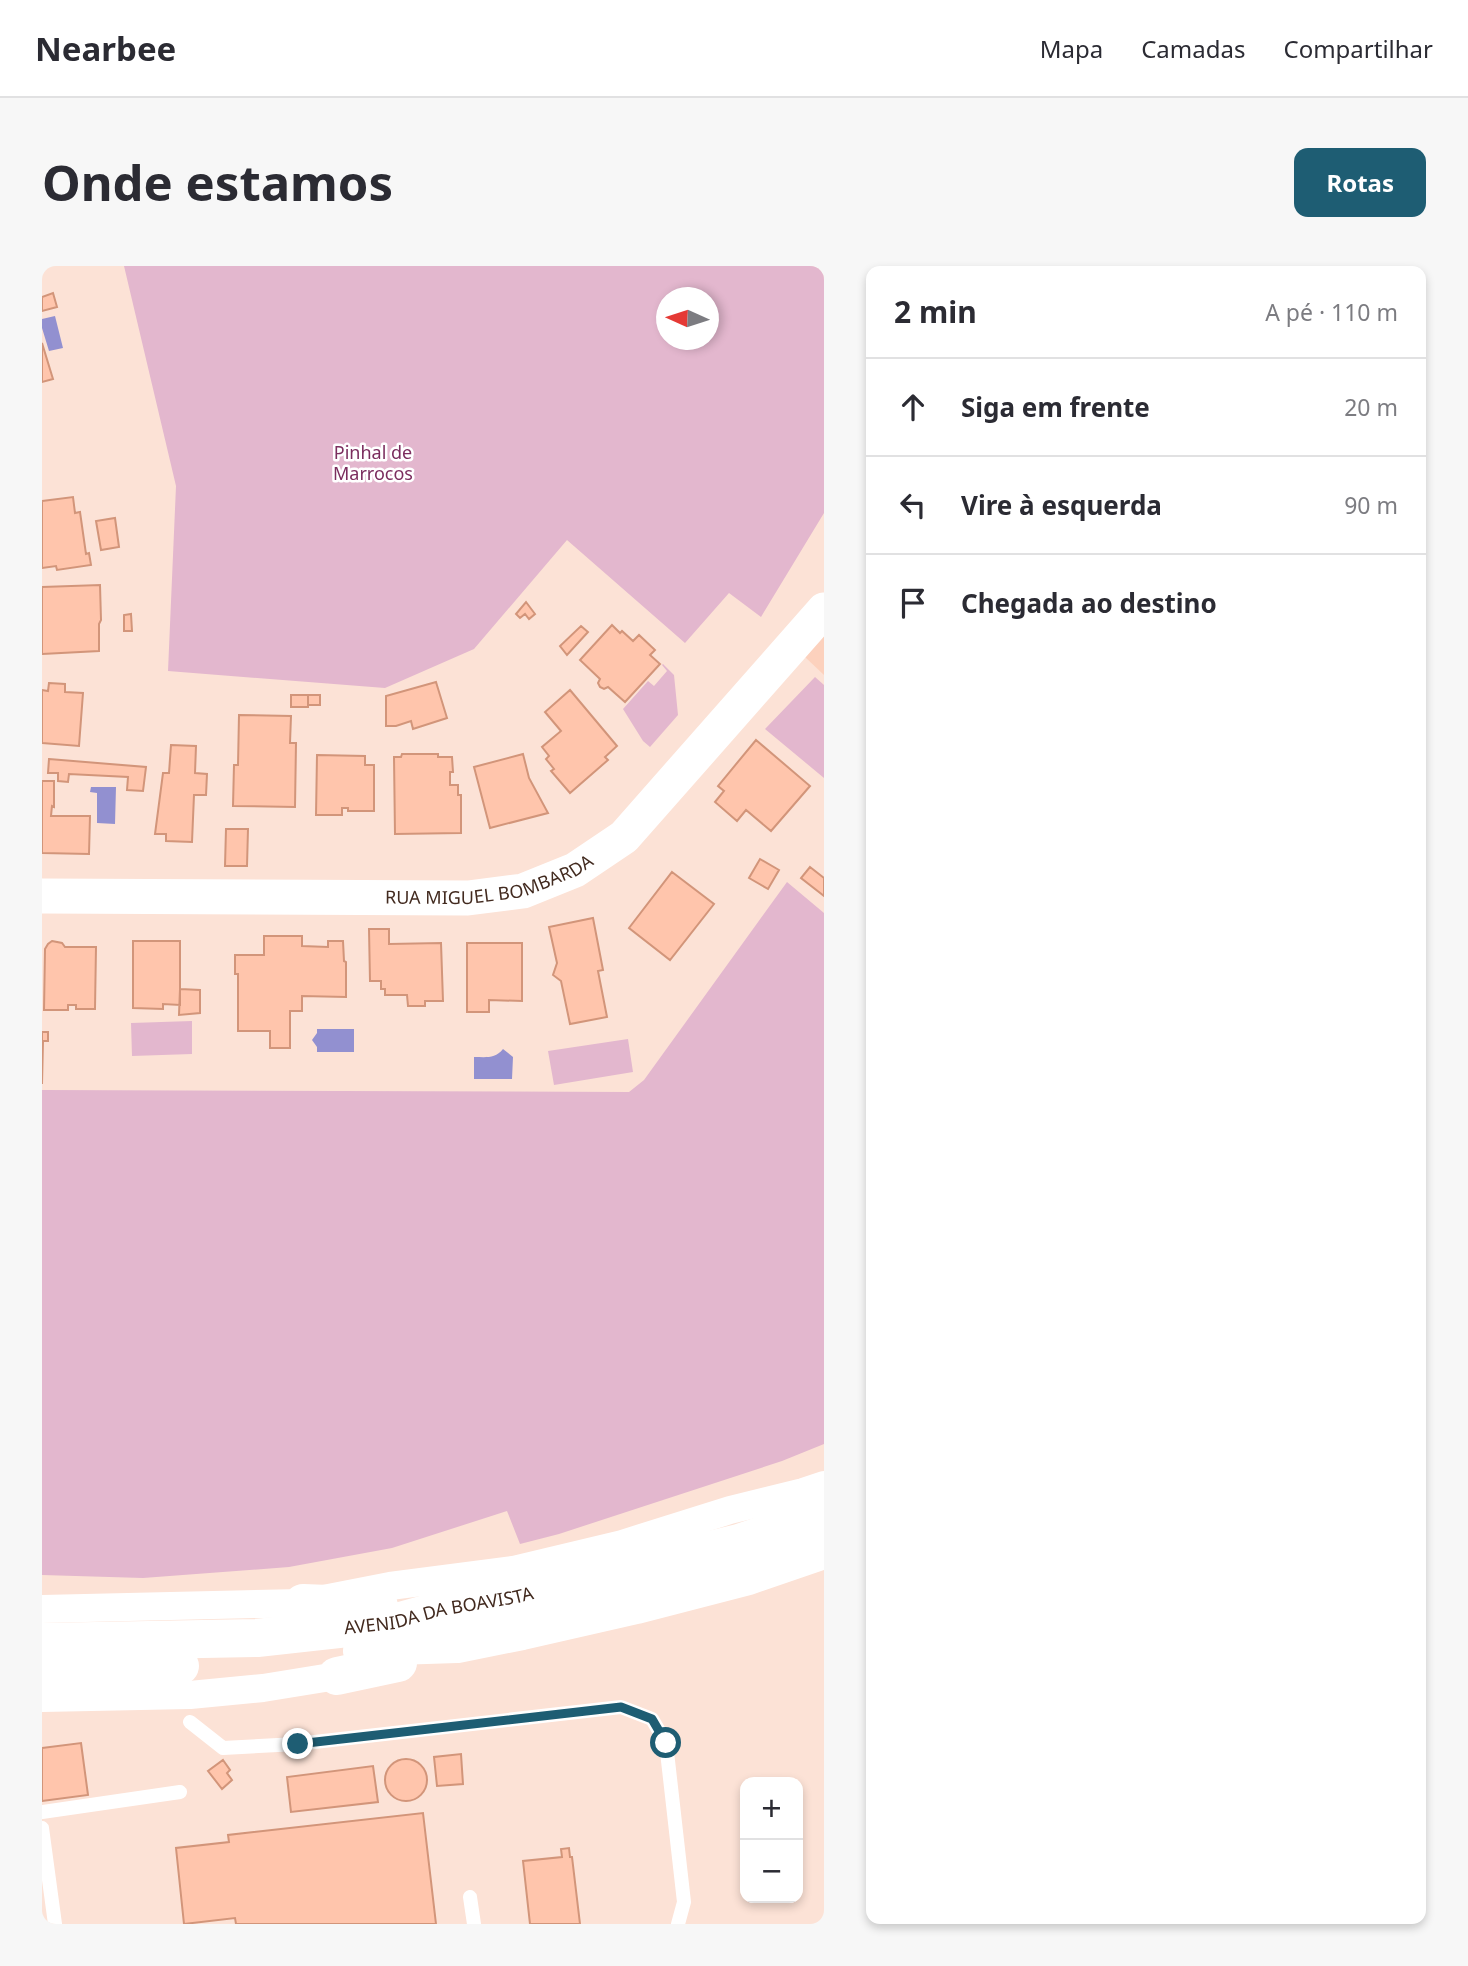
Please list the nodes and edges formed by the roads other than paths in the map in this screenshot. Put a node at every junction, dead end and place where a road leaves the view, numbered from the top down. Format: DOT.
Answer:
graph roads {
  1 [pos="824,610"];
  2 [pos="42,896"];
  3 [pos="824,1485"];
  4 [pos="824,1514"];
  5 [pos="824,1550"];
  6 [pos="303,1603"];
  7 [pos="42,1609"];
  8 [pos="440,1610"];
  9 [pos="42,1642"];
  10 [pos="457,1644"];
  11 [pos="42,1670"];
  12 [pos="337,1676"];
  13 [pos="42,1698"];
  14 [pos="190,1722"];
  15 [pos="180,1792"];
  16 [pos="42,1812"];
  17 [pos="42,1828"];
  18 [pos="470,1897"];
  19 [pos="55,1924"];
  20 [pos="474,1924"];
  21 [pos="678,1924"];
  1 -- 2 [label="street, RUA MIGUEL BOMBARDA"];
  3 -- 6 [label="street, AVENIDA DA BOAVISTA"];
  4 -- 8 [label="highway, AVENIDA DA BOAVISTA"];
  5 -- 10 [label="highway, AVENIDA DA BOAVISTA"];
  6 -- 7 [label="street, AVENIDA DA BOAVISTA"];
  6 -- 8 [label="highway"];
  8 -- 9 [label="highway, AVENIDA DA BOAVISTA"];
  10 -- 11 [label="highway, AVENIDA DA BOAVISTA"];
  10 -- 12 [label="highway"];
  12 -- 13 [label="street"];
  14 -- 21 [label="lane"];
  15 -- 16 [label="lane"];
  17 -- 19 [label="lane"];
  18 -- 20 [label="lane"];
}
